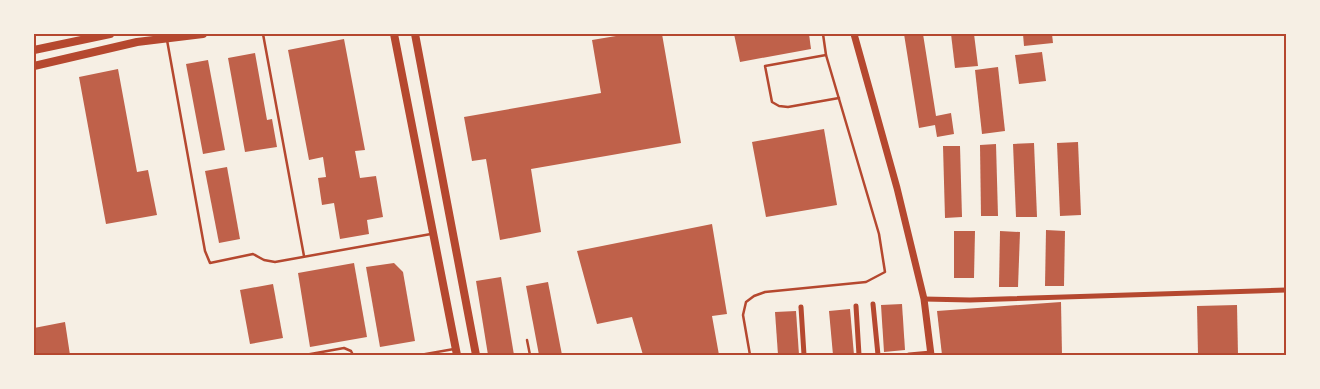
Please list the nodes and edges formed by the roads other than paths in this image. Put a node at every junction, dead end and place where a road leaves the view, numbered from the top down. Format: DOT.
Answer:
graph roads {
  1 [pos="110,34"];
  2 [pos="203,34"];
  3 [pos="263,34"];
  4 [pos="394,34"];
  5 [pos="414,34"];
  6 [pos="823,34"];
  7 [pos="854,34"];
  8 [pos="166,38"];
  9 [pos="34,50"];
  10 [pos="826,55"];
  11 [pos="34,66"];
  12 [pos="839,98"];
  13 [pos="433,234"];
  14 [pos="304,256"];
  15 [pos="1286,290"];
  16 [pos="924,299"];
  17 [pos="874,304"];
  18 [pos="801,306"];
  19 [pos="856,306"];
  20 [pos="527,340"];
  21 [pos="456,352"];
  22 [pos="931,354"];
  23 [pos="305,355"];
  24 [pos="353,355"];
  25 [pos="420,355"];
  26 [pos="476,355"];
  27 [pos="530,355"];
  28 [pos="750,355"];
  29 [pos="804,355"];
  30 [pos="859,355"];
  31 [pos="878,355"];
  32 [pos="909,355"];
  1 -- 9 [label="main road"];
  2 -- 8 [label="main road"];
  3 -- 14 [label="lane"];
  4 -- 13 [label="main road"];
  5 -- 26 [label="main road"];
  6 -- 10 [label="lane"];
  7 -- 16 [label="street"];
  8 -- 11 [label="main road"];
  8 -- 14 [label="lane"];
  10 -- 12 [label="lane"];
  10 -- 12 [label="lane"];
  12 -- 28 [label="lane"];
  13 -- 14 [label="lane"];
  13 -- 21 [label="main road"];
  15 -- 16 [label="street"];
  16 -- 22 [label="street"];
  17 -- 31 [label="street"];
  18 -- 29 [label="street"];
  19 -- 30 [label="street"];
  20 -- 27 [label="lane"];
  21 -- 25 [label="lane"];
  22 -- 32 [label="street"];
  23 -- 24 [label="lane"];
}
